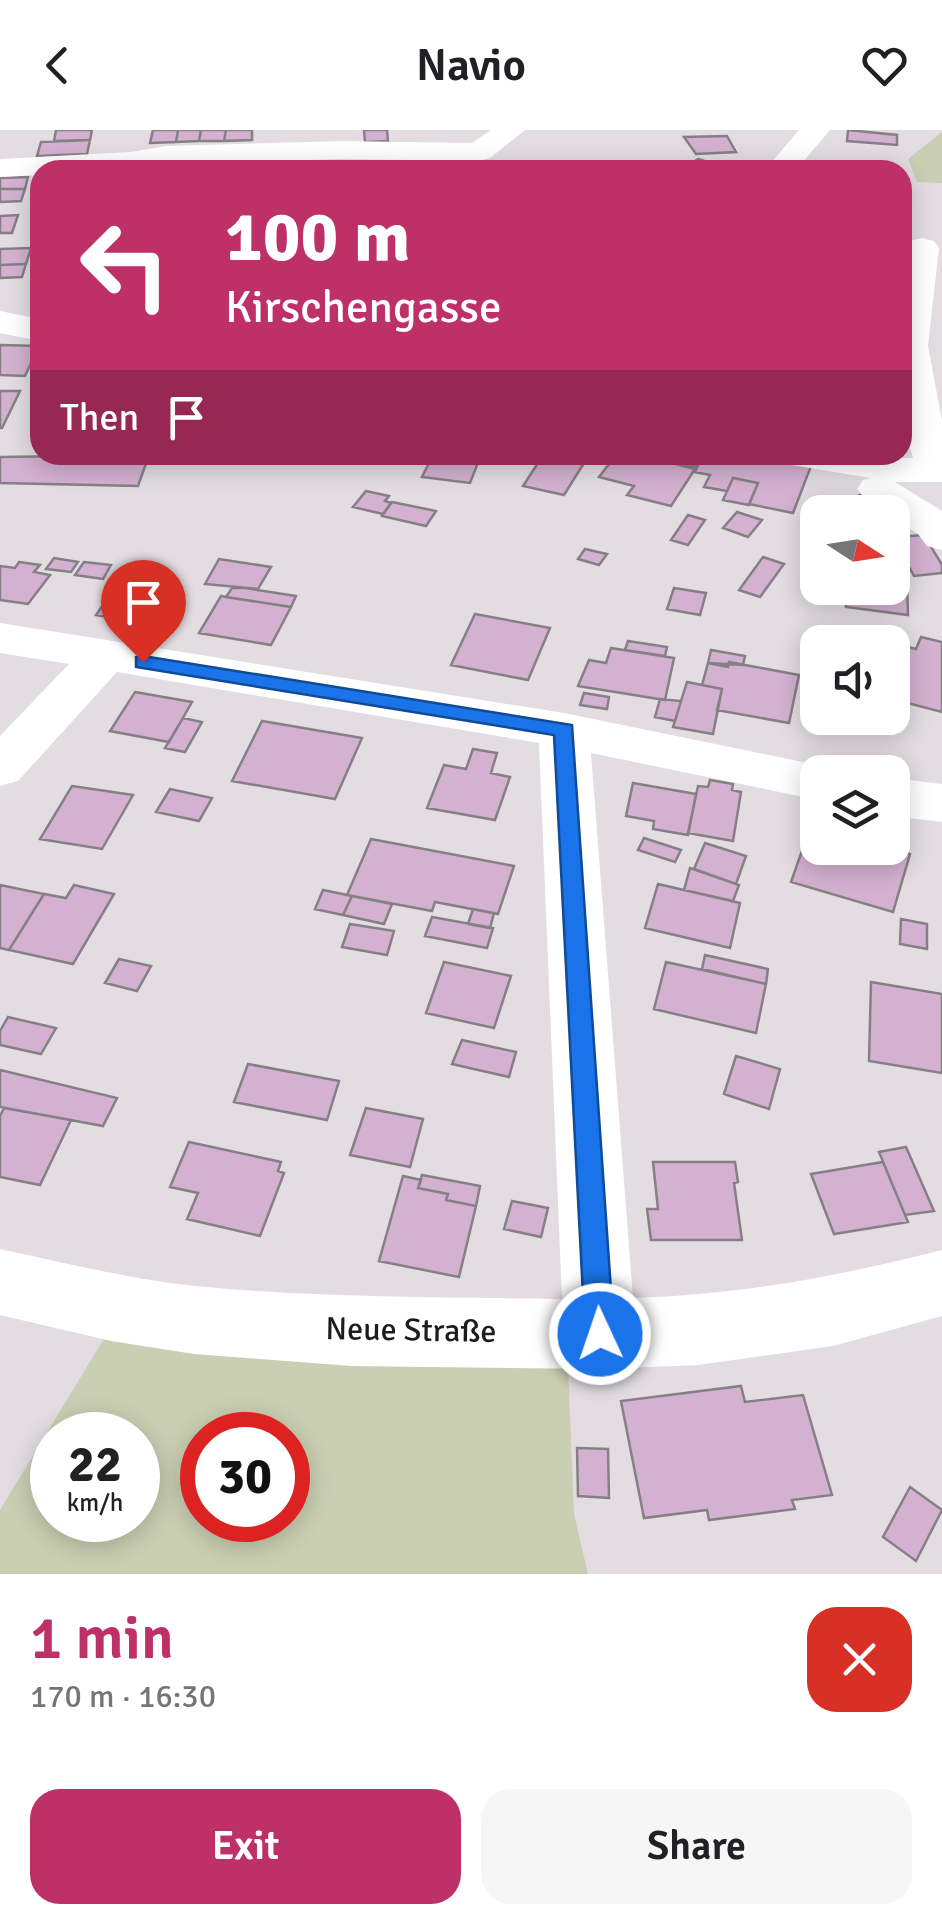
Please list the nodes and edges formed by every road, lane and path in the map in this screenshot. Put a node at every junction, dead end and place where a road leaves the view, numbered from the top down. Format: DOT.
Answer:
graph roads {
  1 [pos="510,130"];
  2 [pos="340,140"];
  3 [pos="131,143"];
  4 [pos="479,152"];
  5 [pos="42,160"];
  6 [pos="279,160"];
  7 [pos="304,160"];
  8 [pos="502,160"];
  9 [pos="30,162"];
  10 [pos="0,168"];
  11 [pos="922,248"];
  12 [pos="0,322"];
  13 [pos="30,328"];
  14 [pos="912,330"];
  15 [pos="912,364"];
  16 [pos="887,465"];
  17 [pos="939,471"];
  18 [pos="878,489"];
  19 [pos="942,537"];
  20 [pos="0,638"];
  21 [pos="106,656"];
  22 [pos="564,730"];
  23 [pos="0,768"];
  24 [pos="800,778"];
  25 [pos="910,799"];
  26 [pos="942,803"];
  27 [pos="0,1282"];
  28 [pos="942,1283"];
  29 [pos="600,1334"];
  1 -- 4 [label="street"];
  2 -- 4 [label="street"];
  2 -- 7 [label="street"];
  3 -- 5 [label="street"];
  3 -- 6 [label="street"];
  4 -- 8 [label="street"];
  9 -- 10 [label="street"];
  11 -- 14 [label="street"];
  12 -- 13 [label="street"];
  15 -- 17 [label="street"];
  16 -- 17 [label="street"];
  18 -- 19 [label="street"];
  20 -- 21 [label="street"];
  21 -- 22 [label="street"];
  21 -- 23 [label="street"];
  22 -- 24 [label="street"];
  22 -- 29 [label="street"];
  25 -- 26 [label="street"];
  27 -- 29 [label="street, Neue Straße"];
  28 -- 29 [label="street, Neue Straße"];
}
